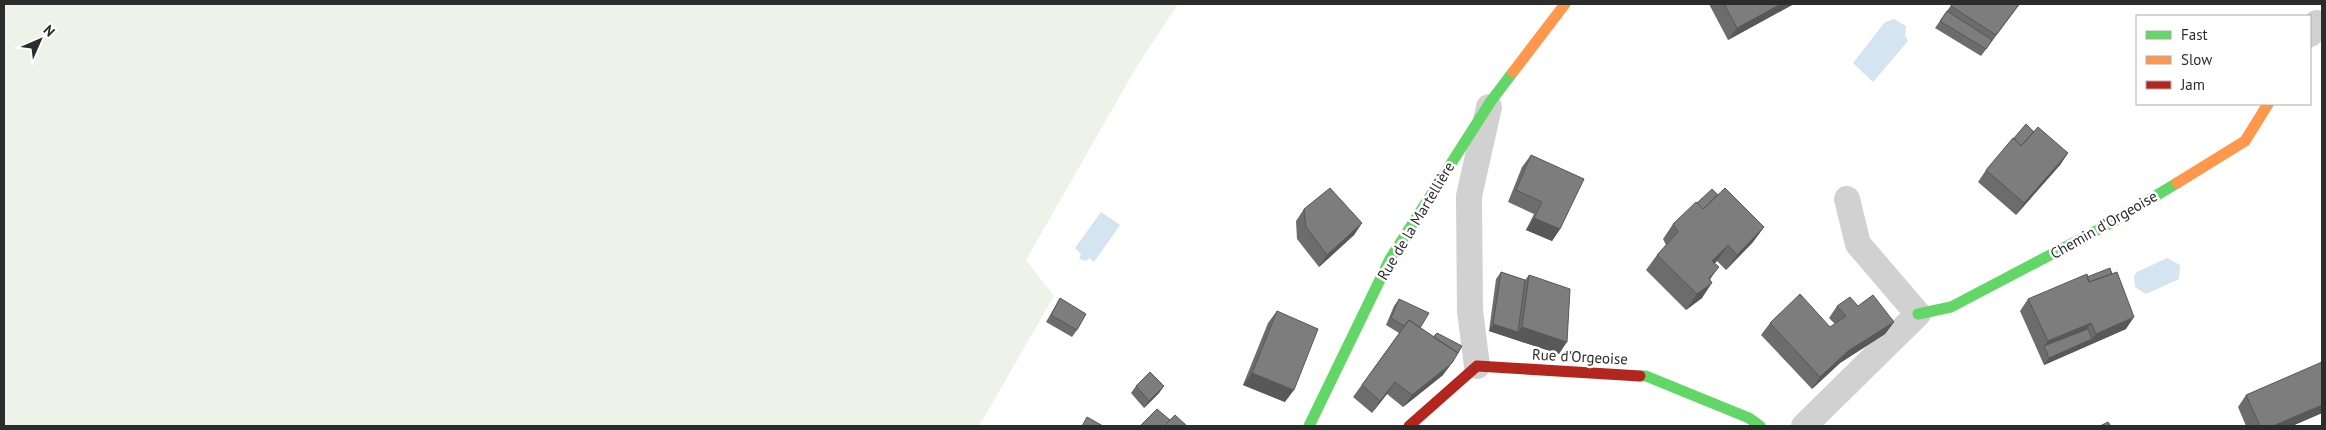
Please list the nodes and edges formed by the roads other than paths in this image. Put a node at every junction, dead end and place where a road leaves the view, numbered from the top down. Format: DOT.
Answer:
graph roads {
  1 [pos="1565,4"];
  2 [pos="1491,101"];
  3 [pos="2267,105"];
  4 [pos="1847,199"];
  5 [pos="1918,314"];
  6 [pos="1478,366"];
  7 [pos="1310,426"];
  8 [pos="1409,426"];
  9 [pos="1760,426"];
  10 [pos="1804,426"];
  1 -- 2 [label="street, Rue de la Martellière"];
  2 -- 6 [label="street, Rue de la Martellière"];
  2 -- 7 [label="street, Rue de la Martellière"];
  3 -- 5 [label="street, Chemin d'Orgeoise"];
  4 -- 5 [label="street"];
  5 -- 10 [label="street"];
  6 -- 8 [label="street"];
  6 -- 9 [label="street, Rue d'Orgeoise"];
}
